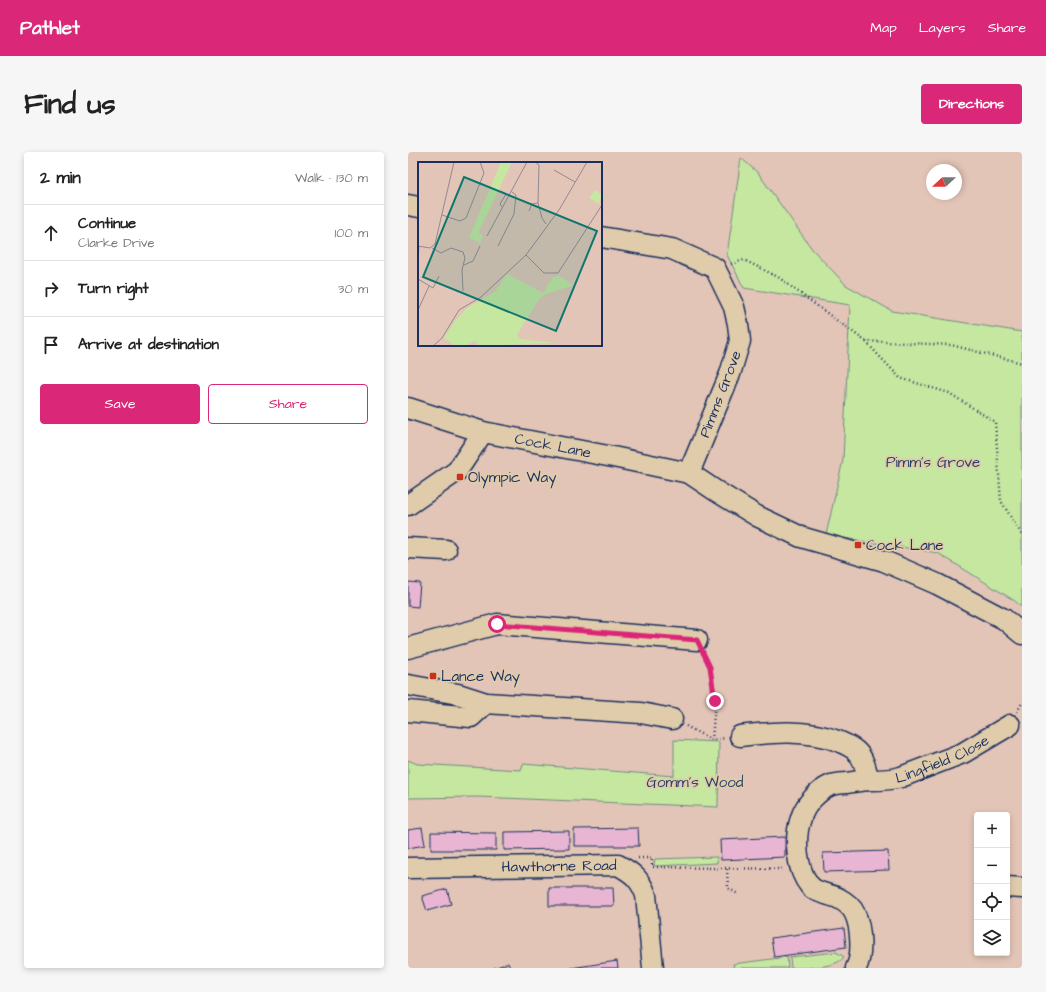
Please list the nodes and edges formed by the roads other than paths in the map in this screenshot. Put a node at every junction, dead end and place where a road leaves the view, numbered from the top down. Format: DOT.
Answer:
graph roads {
  1 [pos="408,205"];
  2 [pos="418,207"];
  3 [pos="602,237"];
  4 [pos="408,408"];
  5 [pos="483,432"];
  6 [pos="689,473"];
  7 [pos="408,505"];
  8 [pos="408,548"];
  9 [pos="446,550"];
  10 [pos="1022,634"];
  11 [pos="697,640"];
  12 [pos="408,648"];
  13 [pos="408,685"];
  14 [pos="486,703"];
  15 [pos="408,711"];
  16 [pos="672,719"];
  17 [pos="1010,725"];
  18 [pos="740,736"];
  19 [pos="869,780"];
  20 [pos="408,868"];
  21 [pos="1010,887"];
  22 [pos="1022,888"];
  23 [pos="653,968"];
  24 [pos="856,968"];
  1 -- 2 [label="street"];
  3 -- 6 [label="street, Pimms Grove"];
  4 -- 5 [label="street, Cock Lane"];
  5 -- 6 [label="street, Cock Lane"];
  5 -- 7 [label="street"];
  6 -- 10 [label="street, Cock Lane"];
  8 -- 9 [label="street"];
  11 -- 12 [label="street"];
  13 -- 14 [label="street"];
  14 -- 15 [label="street"];
  14 -- 16 [label="street"];
  17 -- 19 [label="street, Lingfield Close"];
  18 -- 19 [label="street"];
  19 -- 24 [label="street, Lingfield Close"];
  20 -- 23 [label="street, Hawthorne Road"];
  21 -- 22 [label="street"];
}
